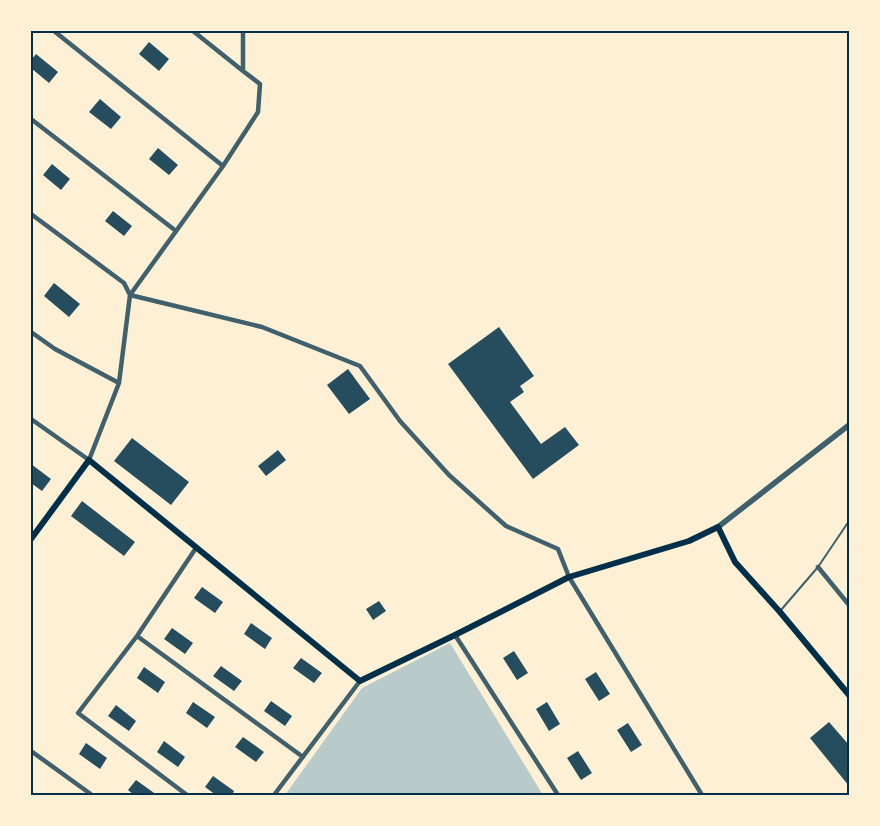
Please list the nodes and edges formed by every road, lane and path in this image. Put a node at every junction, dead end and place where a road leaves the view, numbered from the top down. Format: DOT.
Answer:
graph roads {
  1 [pos="54,31"];
  2 [pos="192,31"];
  3 [pos="243,31"];
  4 [pos="243,71"];
  5 [pos="31,119"];
  6 [pos="223,166"];
  7 [pos="31,214"];
  8 [pos="176,231"];
  9 [pos="130,295"];
  10 [pos="31,332"];
  11 [pos="119,383"];
  12 [pos="31,419"];
  13 [pos="849,426"];
  14 [pos="89,460"];
  15 [pos="849,521"];
  16 [pos="718,527"];
  17 [pos="32,536"];
  18 [pos="196,548"];
  19 [pos="818,567"];
  20 [pos="568,577"];
  21 [pos="849,605"];
  22 [pos="780,612"];
  23 [pos="455,635"];
  24 [pos="136,636"];
  25 [pos="360,681"];
  26 [pos="849,695"];
  27 [pos="31,751"];
  28 [pos="302,757"];
  29 [pos="92,795"];
  30 [pos="187,795"];
  31 [pos="274,795"];
  32 [pos="558,795"];
  33 [pos="702,795"];
  1 -- 6 [label="street"];
  2 -- 4 [label="street"];
  3 -- 4 [label="street"];
  4 -- 6 [label="street"];
  5 -- 8 [label="street"];
  6 -- 8 [label="street"];
  7 -- 9 [label="street"];
  8 -- 9 [label="street"];
  9 -- 11 [label="street"];
  9 -- 20 [label="street"];
  10 -- 11 [label="street"];
  11 -- 14 [label="street"];
  12 -- 14 [label="street"];
  13 -- 16 [label="street"];
  14 -- 17 [label="main road"];
  14 -- 18 [label="main road"];
  15 -- 19 [label="lane"];
  16 -- 20 [label="main road"];
  16 -- 22 [label="main road"];
  18 -- 24 [label="street"];
  18 -- 25 [label="main road"];
  19 -- 21 [label="street"];
  19 -- 22 [label="lane"];
  20 -- 23 [label="main road"];
  20 -- 33 [label="street"];
  22 -- 26 [label="main road"];
  23 -- 25 [label="main road"];
  23 -- 32 [label="street"];
  24 -- 28 [label="street"];
  24 -- 30 [label="street"];
  25 -- 28 [label="street"];
  27 -- 29 [label="street"];
  28 -- 31 [label="street"];
}
